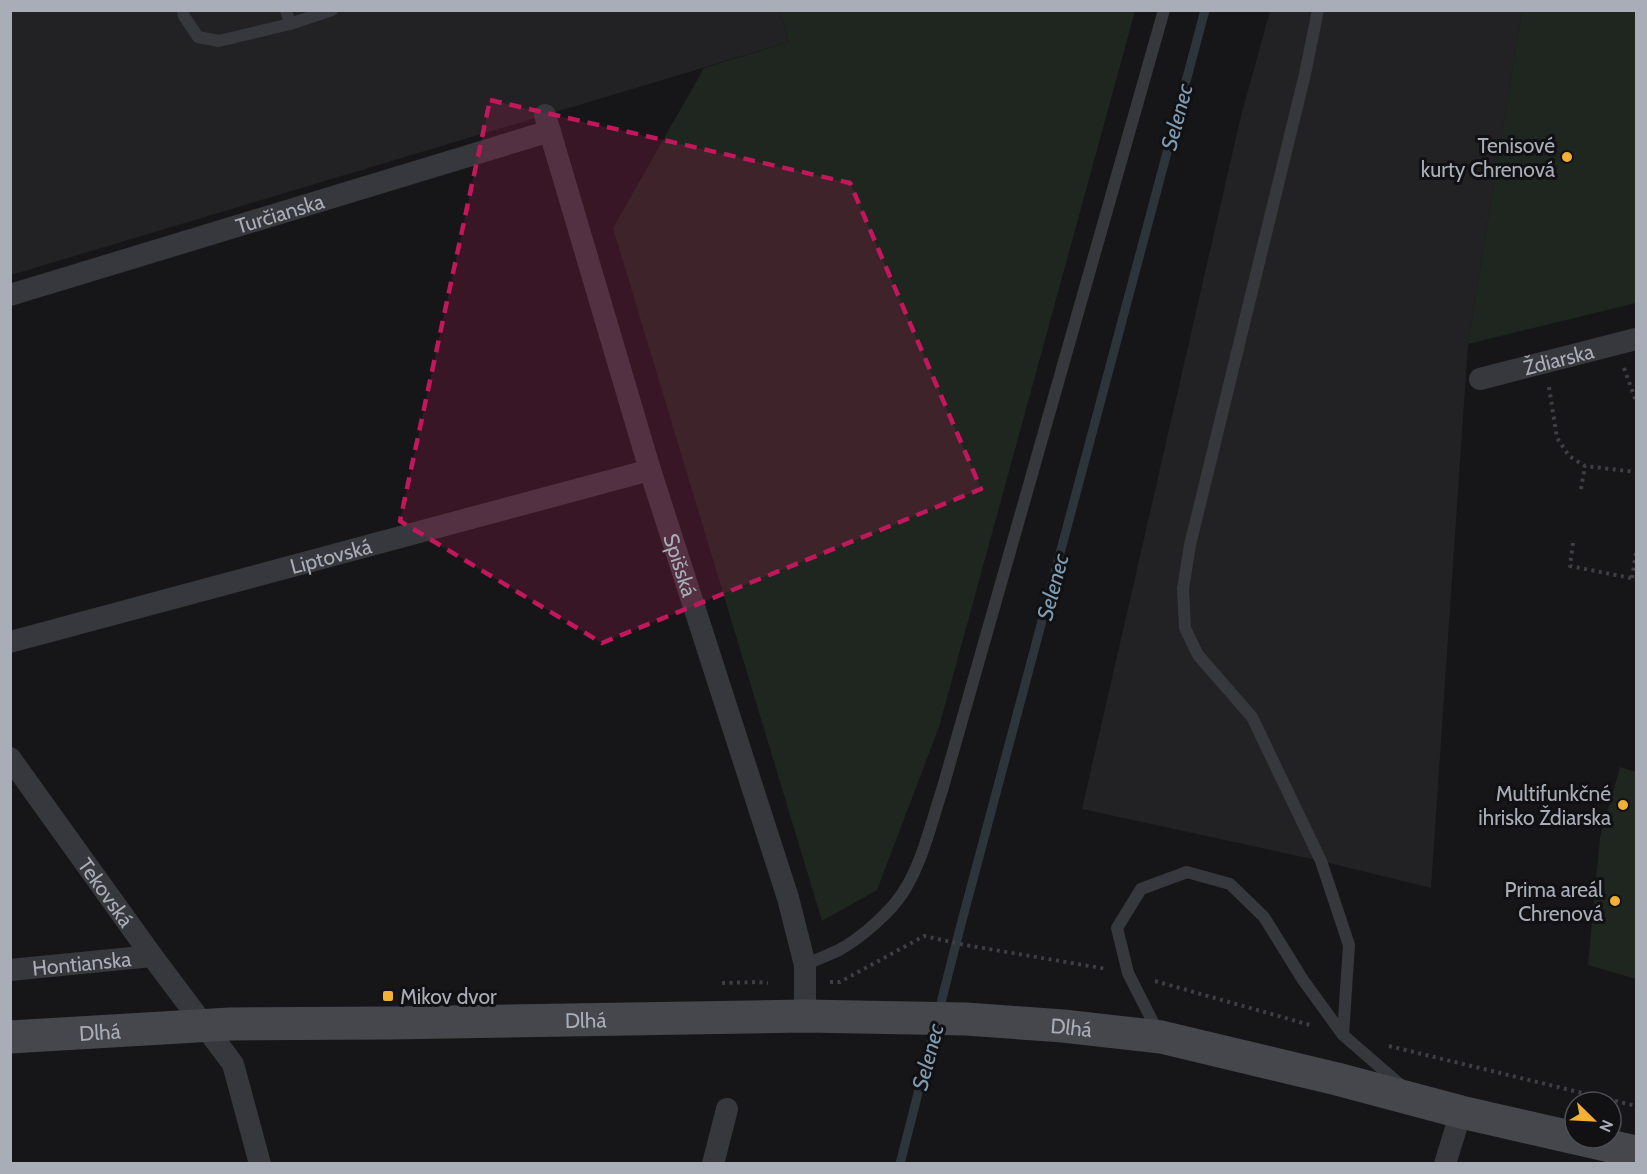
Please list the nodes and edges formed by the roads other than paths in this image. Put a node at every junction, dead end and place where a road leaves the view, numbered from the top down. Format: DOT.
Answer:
graph roads {
  1 [pos="183,10"];
  2 [pos="286,10"];
  3 [pos="332,10"];
  4 [pos="1164,10"];
  5 [pos="1318,10"];
  6 [pos="290,24"];
  7 [pos="548,123"];
  8 [pos="10,295"];
  9 [pos="1636,339"];
  10 [pos="1480,379"];
  11 [pos="650,470"];
  12 [pos="10,642"];
  13 [pos="10,758"];
  14 [pos="152,956"];
  15 [pos="805,965"];
  16 [pos="10,970"];
  17 [pos="805,1016"];
  18 [pos="204,1026"];
  19 [pos="1343,1035"];
  20 [pos="10,1037"];
  21 [pos="1161,1037"];
  22 [pos="1420,1101"];
  23 [pos="728,1109"];
  24 [pos="1461,1112"];
  25 [pos="1636,1152"];
  26 [pos="260,1164"];
  27 [pos="713,1164"];
  28 [pos="1445,1164"];
  1 -- 6 [label="lane"];
  2 -- 6 [label="lane"];
  3 -- 6 [label="lane"];
  4 -- 15 [label="lane"];
  5 -- 19 [label="lane"];
  7 -- 8 [label="street, Turčianska"];
  7 -- 11 [label="street, Spišská"];
  9 -- 10 [label="street, Ždiarska"];
  11 -- 12 [label="street, Liptovská"];
  11 -- 15 [label="street, Spišská"];
  13 -- 14 [label="street, Tekovská"];
  14 -- 16 [label="street, Hontianska"];
  14 -- 18 [label="street, Tekovská"];
  15 -- 17 [label="street, Spišská"];
  17 -- 18 [label="street, Dlhá"];
  17 -- 21 [label="street, Dlhá"];
  18 -- 20 [label="street, Dlhá"];
  18 -- 26 [label="street, Tekovská"];
  19 -- 21 [label="lane, Dlhá"];
  19 -- 22 [label="lane, Dlhá"];
  21 -- 22 [label="street, Dlhá"];
  22 -- 24 [label="street, Dlhá"];
  23 -- 27 [label="street"];
  24 -- 25 [label="street, Dlhá"];
  24 -- 28 [label="street"];
}
